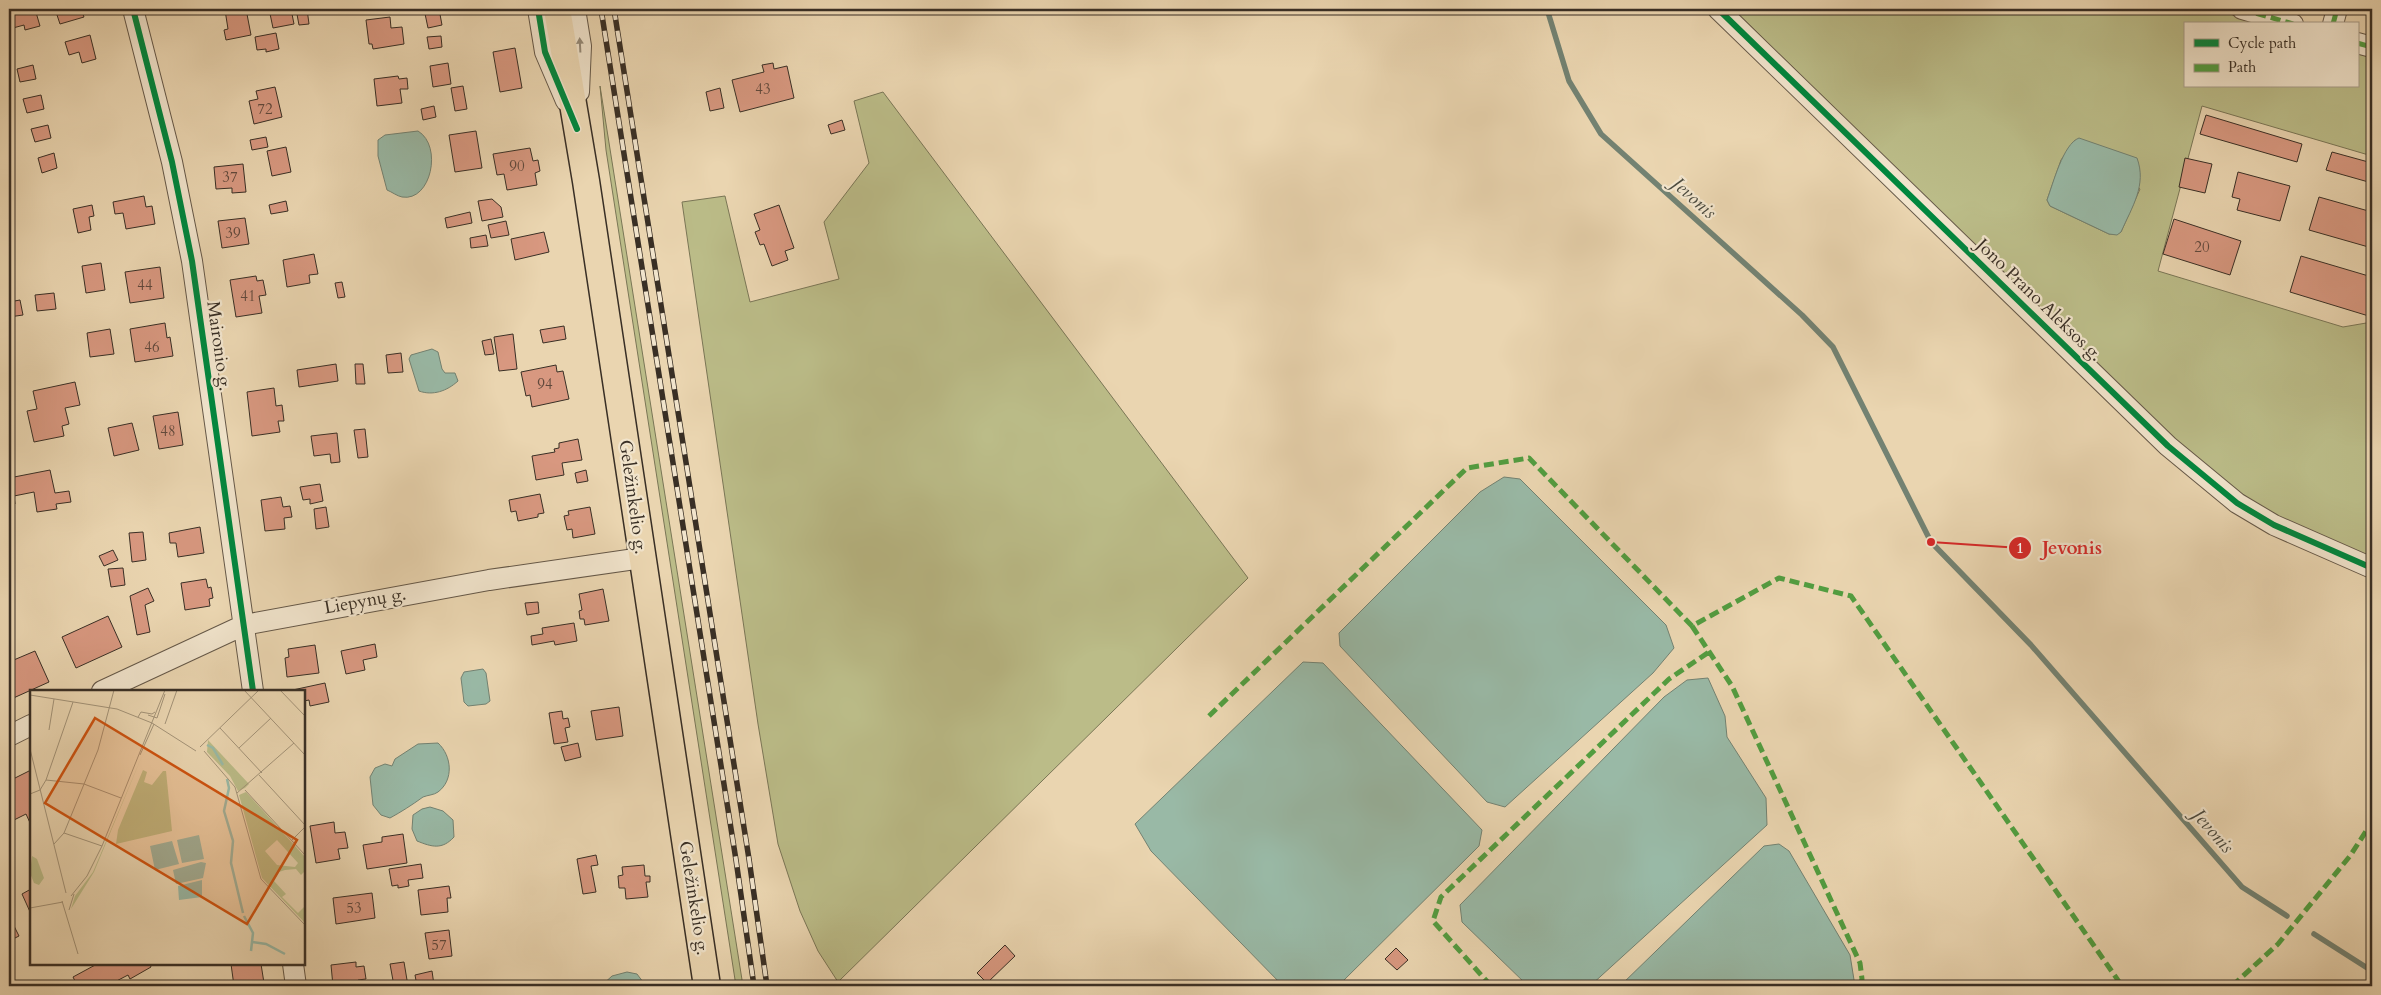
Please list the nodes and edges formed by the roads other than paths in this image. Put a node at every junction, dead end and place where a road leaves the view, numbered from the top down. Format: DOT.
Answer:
graph roads {
  1 [pos="133,9"];
  2 [pos="538,9"];
  3 [pos="557,9"];
  4 [pos="575,9"];
  5 [pos="1718,9"];
  6 [pos="2242,9"];
  7 [pos="2337,9"];
  8 [pos="2286,22"];
  9 [pos="2334,22"];
  10 [pos="2358,43"];
  11 [pos="2372,47"];
  12 [pos="577,129"];
  13 [pos="642,558"];
  14 [pos="2372,568"];
  15 [pos="244,624"];
  16 [pos="104,690"];
  17 [pos="254,690"];
  18 [pos="30,726"];
  19 [pos="9,736"];
  20 [pos="293,965"];
  21 [pos="296,986"];
  22 [pos="707,986"];
  1 -- 15 [label="street, Maironio g."];
  2 -- 12 [label="street"];
  3 -- 12 [label="main road, Geležinkelio g."];
  12 -- 4 [label="street, one-way"];
  5 -- 14 [label="street, Jono Prano Aleksos g."];
  6 -- 8 [label="street"];
  7 -- 9 [label="street"];
  10 -- 11 [label="street"];
  12 -- 13 [label="main road, Geležinkelio g."];
  13 -- 15 [label="street, Liepynų g."];
  13 -- 22 [label="main road, Geležinkelio g."];
  15 -- 16 [label="street, Liepynų g."];
  15 -- 17 [label="street, Maironio g."];
  18 -- 19 [label="street"];
  20 -- 21 [label="street"];
}
